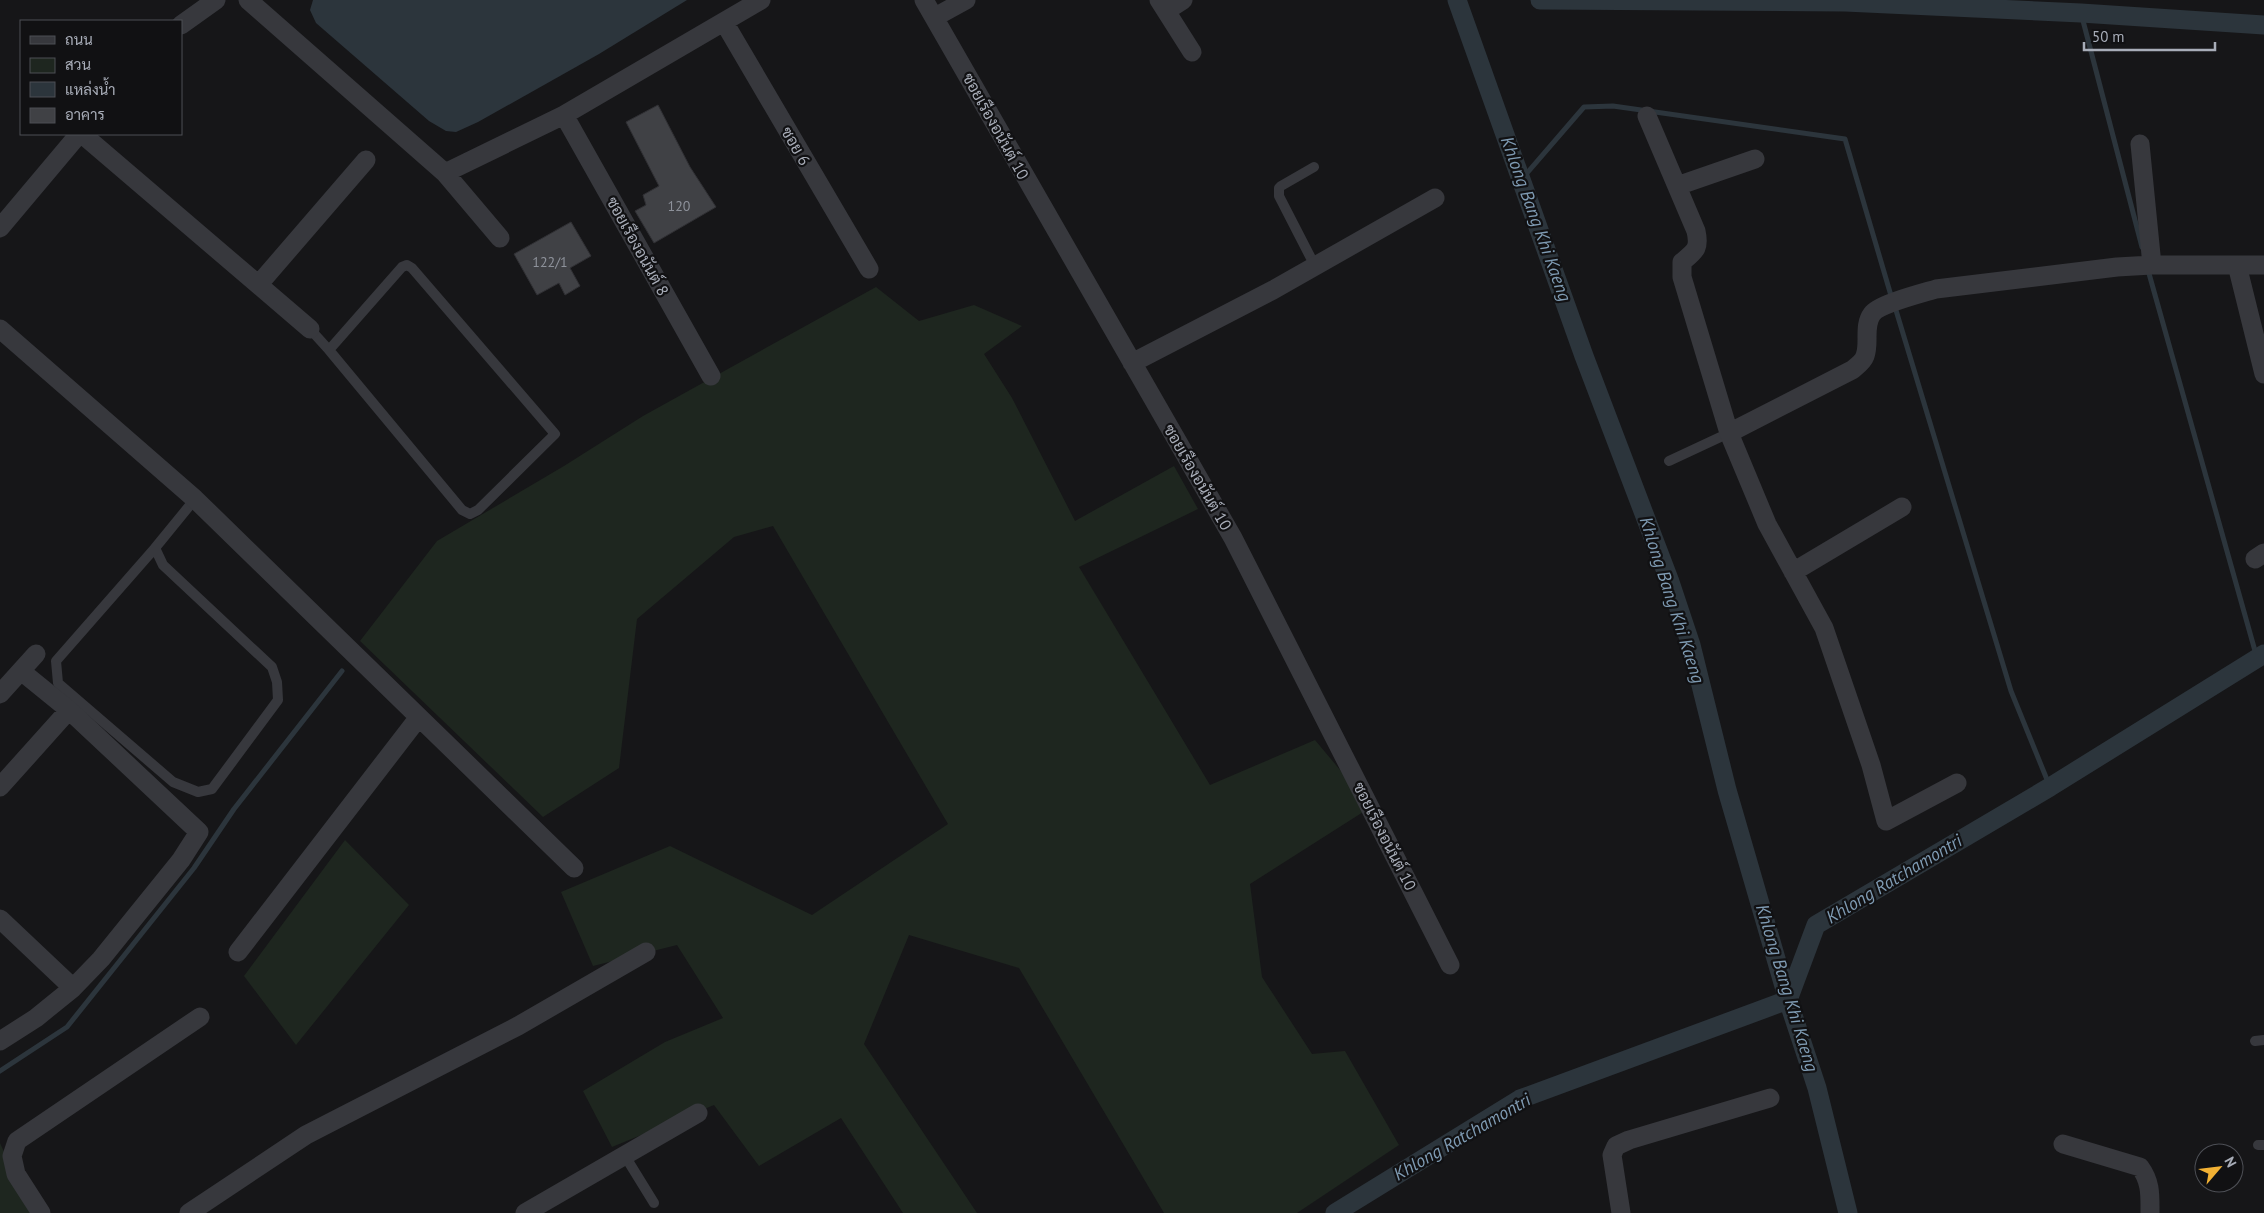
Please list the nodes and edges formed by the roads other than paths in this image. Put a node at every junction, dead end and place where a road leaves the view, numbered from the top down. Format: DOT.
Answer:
graph roads {
  1 [pos="216,0"];
  2 [pos="248,0"];
  3 [pos="761,0"];
  4 [pos="924,0"];
  5 [pos="966,0"];
  6 [pos="1183,0"];
  7 [pos="1163,6"];
  8 [pos="935,17"];
  9 [pos="724,22"];
  10 [pos="182,24"];
  11 [pos="1192,52"];
  12 [pos="564,115"];
  13 [pos="1647,116"];
  14 [pos="79,135"];
  15 [pos="81,135"];
  16 [pos="2140,144"];
  17 [pos="1755,159"];
  18 [pos="366,160"];
  19 [pos="1314,167"];
  20 [pos="446,173"];
  21 [pos="1677,186"];
  22 [pos="1435,198"];
  23 [pos="0,228"];
  24 [pos="500,238"];
  25 [pos="2237,264"];
  26 [pos="2152,265"];
  27 [pos="2264,265"];
  28 [pos="1314,266"];
  29 [pos="869,269"];
  30 [pos="259,284"];
  31 [pos="310,329"];
  32 [pos="0,330"];
  33 [pos="330,350"];
  34 [pos="1132,363"];
  35 [pos="2264,374"];
  36 [pos="711,376"];
  37 [pos="1729,433"];
  38 [pos="1669,461"];
  39 [pos="196,499"];
  40 [pos="1902,507"];
  41 [pos="155,548"];
  42 [pos="1792,572"];
  43 [pos="36,654"];
  44 [pos="21,670"];
  45 [pos="0,694"];
  46 [pos="70,710"];
  47 [pos="419,717"];
  48 [pos="1957,783"];
  49 [pos="0,787"];
  50 [pos="574,868"];
  51 [pos="0,919"];
  52 [pos="238,952"];
  53 [pos="646,952"];
  54 [pos="1450,965"];
  55 [pos="73,988"];
  56 [pos="200,1017"];
  57 [pos="0,1042"];
  58 [pos="1770,1098"];
  59 [pos="698,1114"];
  60 [pos="2063,1144"];
  61 [pos="625,1156"];
  62 [pos="654,1203"];
  63 [pos="41,1213"];
  64 [pos="189,1213"];
  65 [pos="525,1213"];
  66 [pos="1621,1213"];
  67 [pos="2150,1213"];
  1 -- 10 [label="street"];
  2 -- 20 [label="street"];
  3 -- 9 [label="street"];
  4 -- 8 [label="street, ซอยเรืองอนันต์ 10"];
  5 -- 8 [label="street"];
  6 -- 7 [label="street"];
  7 -- 11 [label="street"];
  8 -- 34 [label="street, ซอยเรืองอนันต์ 10"];
  9 -- 12 [label="street"];
  9 -- 29 [label="street, ซอย 6"];
  12 -- 20 [label="street"];
  12 -- 36 [label="street, ซอยเรืองอนันต์ 8"];
  13 -- 21 [label="street"];
  14 -- 23 [label="street"];
  15 -- 30 [label="street"];
  16 -- 26 [label="street"];
  17 -- 21 [label="street"];
  18 -- 30 [label="street"];
  19 -- 28 [label="lane"];
  20 -- 24 [label="street"];
  21 -- 37 [label="street"];
  22 -- 28 [label="street"];
  25 -- 26 [label="street"];
  25 -- 27 [label="street"];
  25 -- 35 [label="street"];
  26 -- 37 [label="street"];
  28 -- 34 [label="street"];
  30 -- 31 [label="street"];
  31 -- 33 [label="lane"];
  32 -- 39 [label="street"];
  33 -- 33 [label="lane"];
  34 -- 54 [label="street, ซอยเรืองอนันต์ 10"];
  37 -- 38 [label="lane"];
  37 -- 42 [label="street"];
  39 -- 41 [label="lane"];
  39 -- 47 [label="street"];
  40 -- 42 [label="street"];
  41 -- 41 [label="lane"];
  42 -- 48 [label="street"];
  43 -- 44 [label="street"];
  44 -- 45 [label="street"];
  44 -- 46 [label="street"];
  46 -- 49 [label="street"];
  46 -- 55 [label="street"];
  47 -- 50 [label="street"];
  47 -- 52 [label="street"];
  51 -- 55 [label="street"];
  53 -- 64 [label="street"];
  55 -- 57 [label="street"];
  56 -- 63 [label="street"];
  58 -- 66 [label="street"];
  59 -- 61 [label="street"];
  60 -- 67 [label="street"];
  61 -- 62 [label="lane"];
  61 -- 65 [label="street"];
}
